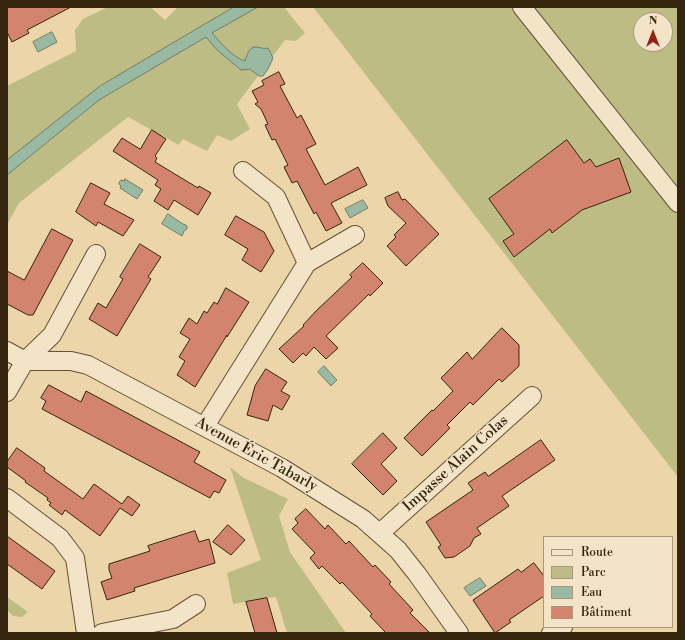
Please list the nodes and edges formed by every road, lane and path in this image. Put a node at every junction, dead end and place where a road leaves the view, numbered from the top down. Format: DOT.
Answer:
graph roads {
  1 [pos="522,7"];
  2 [pos="243,171"];
  3 [pos="678,203"];
  4 [pos="355,235"];
  5 [pos="96,254"];
  6 [pos="307,263"];
  7 [pos="7,351"];
  8 [pos="25,361"];
  9 [pos="7,392"];
  10 [pos="532,396"];
  11 [pos="204,426"];
  12 [pos="7,498"];
  13 [pos="380,533"];
  14 [pos="196,604"];
  15 [pos="561,628"];
  16 [pos="86,633"];
  17 [pos="102,633"];
  18 [pos="459,633"];
  19 [pos="551,633"];
  1 -- 3 [label="street"];
  2 -- 6 [label="street"];
  4 -- 6 [label="street"];
  5 -- 8 [label="street"];
  6 -- 11 [label="street"];
  7 -- 8 [label="street, Avenue Éric Tabarly"];
  8 -- 9 [label="street"];
  8 -- 11 [label="street, Avenue Éric Tabarly"];
  10 -- 13 [label="street, Impasse Alain Colas"];
  11 -- 13 [label="street, Avenue Éric Tabarly"];
  12 -- 16 [label="street"];
  13 -- 18 [label="street, Avenue Éric Tabarly"];
  14 -- 17 [label="street"];
  15 -- 19 [label="street"];
}
